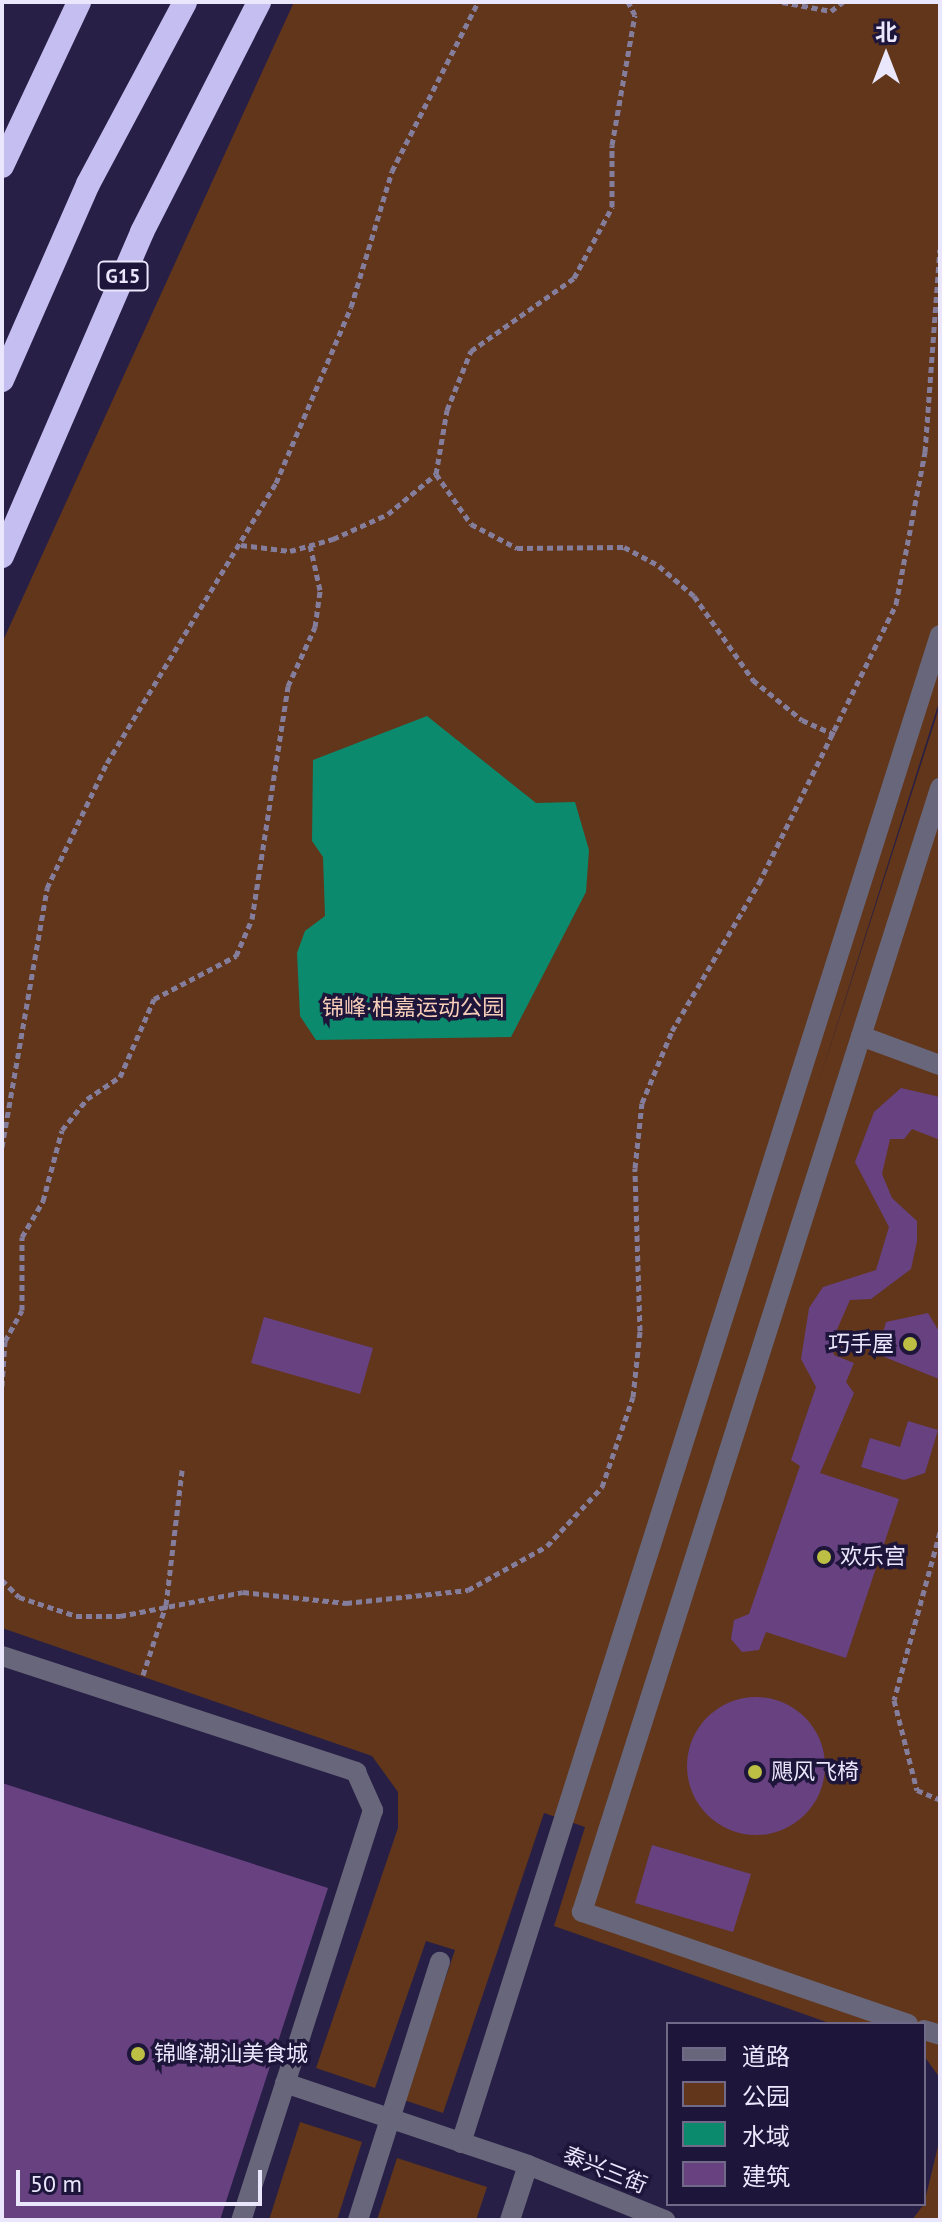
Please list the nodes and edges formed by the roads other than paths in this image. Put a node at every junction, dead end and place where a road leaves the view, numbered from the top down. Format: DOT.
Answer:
graph roads {
  1 [pos="79,2"];
  2 [pos="185,2"];
  3 [pos="259,2"];
  4 [pos="2,166"];
  5 [pos="2,380"];
  6 [pos="2,556"];
  7 [pos="940,635"];
  8 [pos="940,788"];
  9 [pos="861,1036"];
  10 [pos="940,1065"];
  11 [pos="2,1656"];
  12 [pos="440,1962"];
  13 [pos="902,2022"];
  14 [pos="285,2083"];
  15 [pos="390,2119"];
  16 [pos="461,2143"];
  17 [pos="528,2165"];
  18 [pos="241,2220"];
  19 [pos="358,2220"];
  20 [pos="510,2220"];
  21 [pos="665,2220"];
  1 -- 4 [label="highway"];
  2 -- 5 [label="highway"];
  3 -- 6 [label="highway, G15"];
  7 -- 16 [label="street"];
  8 -- 9 [label="street"];
  9 -- 10 [label="street"];
  9 -- 13 [label="street"];
  11 -- 14 [label="street"];
  12 -- 15 [label="street"];
  14 -- 15 [label="street, 泰兴三街"];
  14 -- 18 [label="street"];
  15 -- 16 [label="street, 泰兴三街"];
  15 -- 19 [label="street"];
  16 -- 17 [label="street, 泰兴三街"];
  17 -- 20 [label="street"];
  17 -- 21 [label="street, 泰兴三街"];
}
